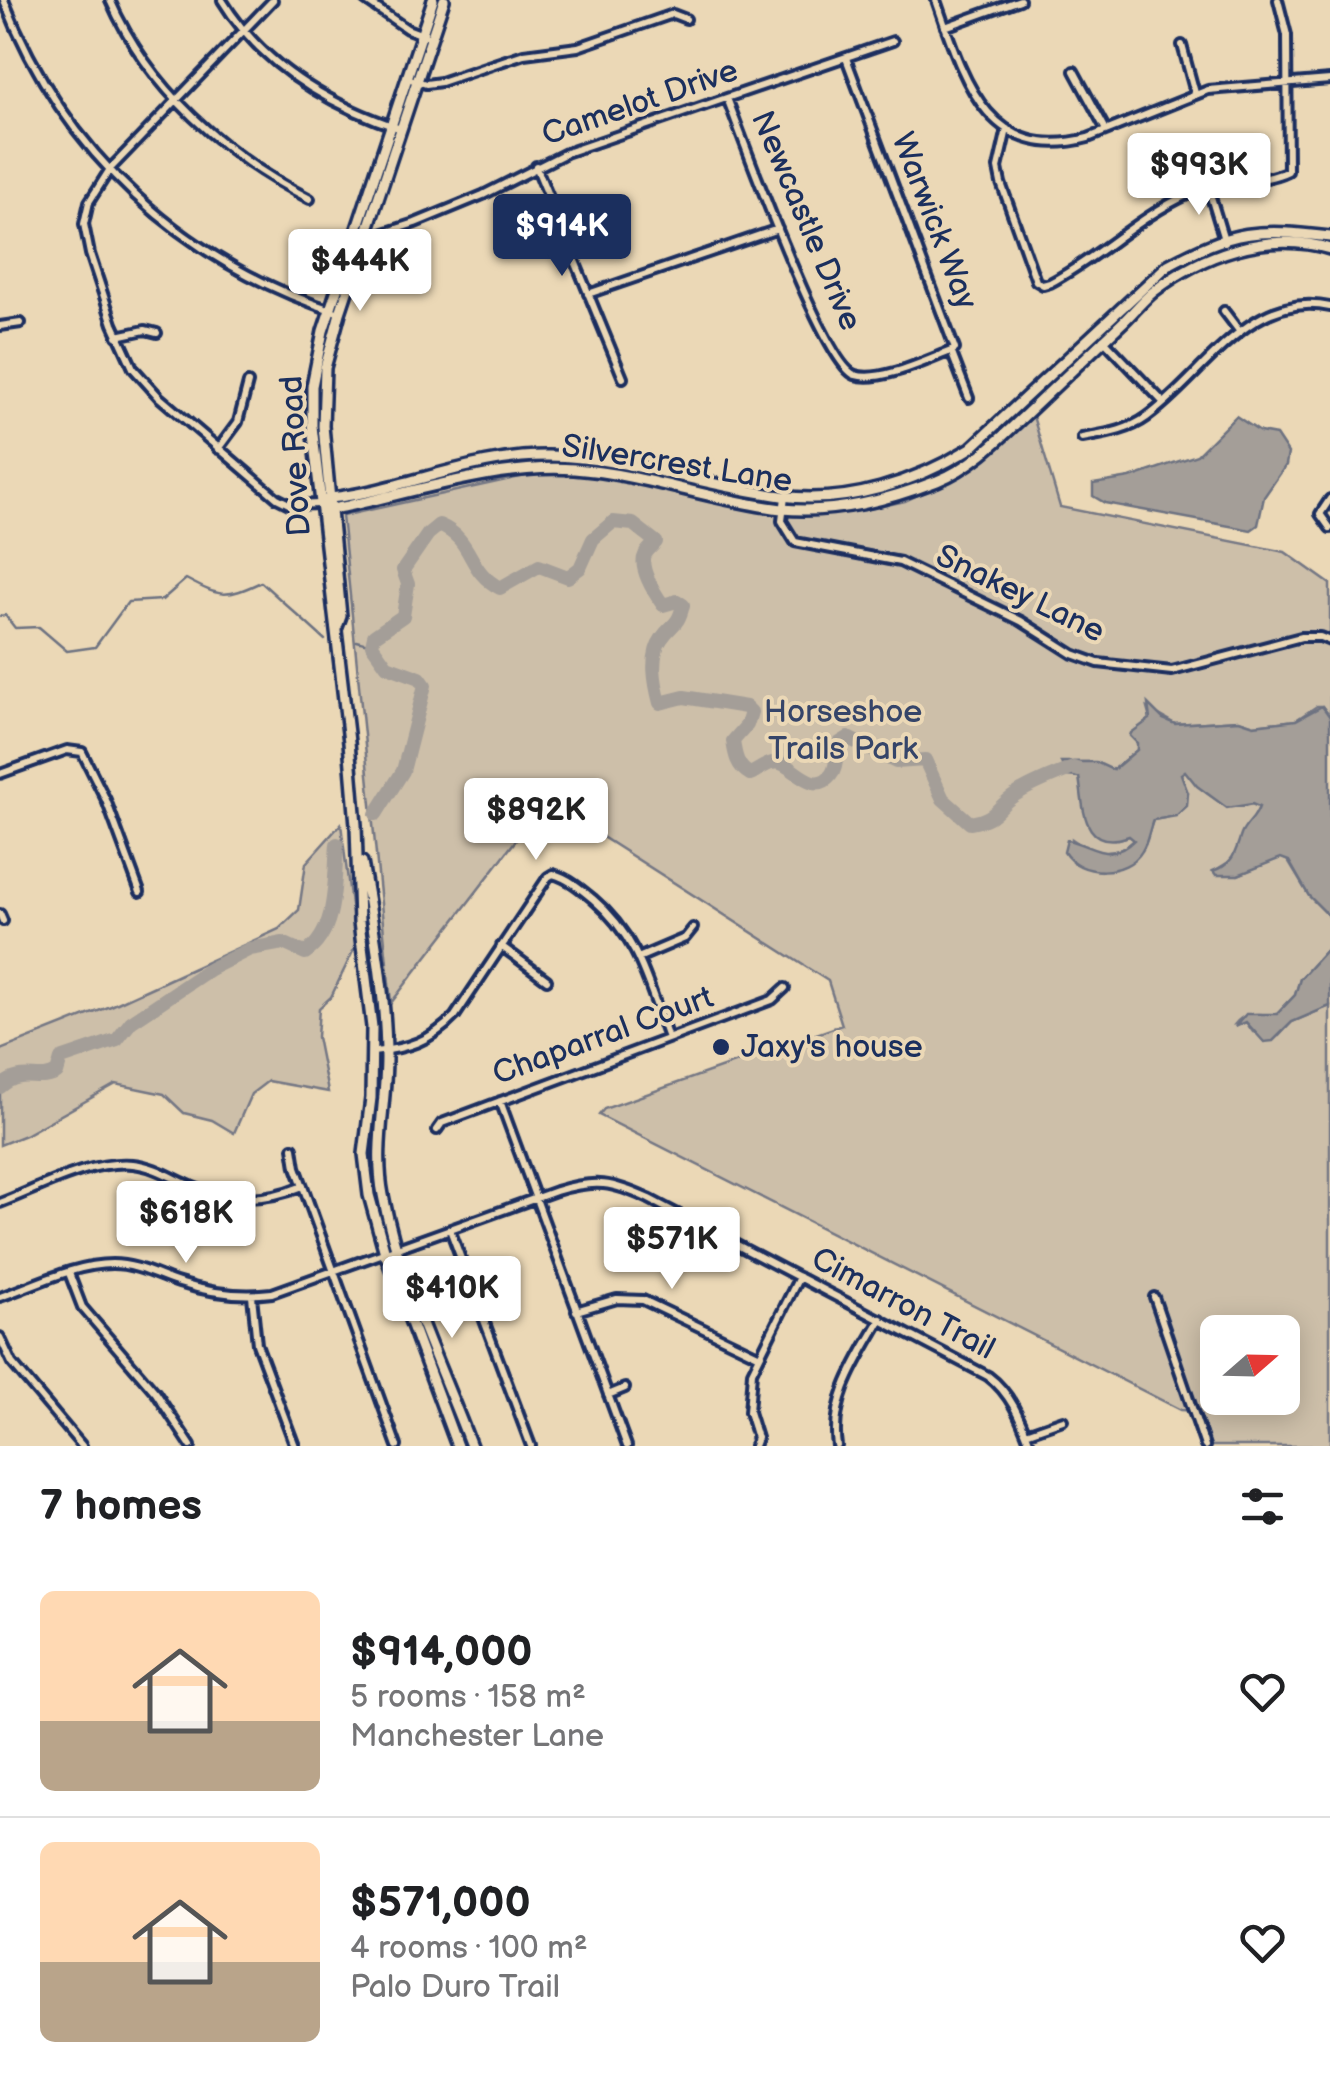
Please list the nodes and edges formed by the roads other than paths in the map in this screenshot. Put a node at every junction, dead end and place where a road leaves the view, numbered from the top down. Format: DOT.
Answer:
graph roads {
  1 [pos="4,0"];
  2 [pos="110,0"];
  3 [pos="222,0"];
  4 [pos="273,0"];
  5 [pos="365,0"];
  6 [pos="433,0"];
  7 [pos="444,0"];
  8 [pos="936,0"];
  9 [pos="1020,0"];
  10 [pos="1281,1"];
  11 [pos="686,19"];
  12 [pos="945,28"];
  13 [pos="243,32"];
  14 [pos="427,36"];
  15 [pos="893,41"];
  16 [pos="1182,46"];
  17 [pos="846,58"];
  18 [pos="1074,71"];
  19 [pos="412,80"];
  20 [pos="1330,80"];
  21 [pos="1285,84"];
  22 [pos="1195,93"];
  23 [pos="727,98"];
  24 [pos="177,100"];
  25 [pos="396,128"];
  26 [pos="1007,128"];
  27 [pos="1106,130"];
  28 [pos="536,166"];
  29 [pos="110,168"];
  30 [pos="1208,187"];
  31 [pos="310,198"];
  32 [pos="778,229"];
  33 [pos="1330,237"];
  34 [pos="364,239"];
  35 [pos="1224,239"];
  36 [pos="352,243"];
  37 [pos="1330,249"];
  38 [pos="1227,252"];
  39 [pos="588,294"];
  40 [pos="1330,307"];
  41 [pos="1224,311"];
  42 [pos="335,312"];
  43 [pos="21,324"];
  44 [pos="0,326"];
  45 [pos="1096,330"];
  46 [pos="1240,332"];
  47 [pos="158,333"];
  48 [pos="117,336"];
  49 [pos="1104,340"];
  50 [pos="951,351"];
  51 [pos="623,378"];
  52 [pos="248,383"];
  53 [pos="969,398"];
  54 [pos="1164,403"];
  55 [pos="1082,438"];
  56 [pos="218,449"];
  57 [pos="785,496"];
  58 [pos="1330,499"];
  59 [pos="327,504"];
  60 [pos="783,509"];
  61 [pos="1330,528"];
  62 [pos="1330,641"];
  63 [pos="0,774"];
  64 [pos="356,825"];
  65 [pos="140,892"];
  66 [pos="694,928"];
  67 [pos="502,946"];
  68 [pos="638,958"];
  69 [pos="546,980"];
  70 [pos="785,988"];
  71 [pos="668,1038"];
  72 [pos="386,1051"];
  73 [pos="373,1052"];
  74 [pos="371,1098"];
  75 [pos="384,1099"];
  76 [pos="500,1101"];
  77 [pos="437,1130"];
  78 [pos="292,1148"];
  79 [pos="303,1186"];
  80 [pos="535,1200"];
  81 [pos="0,1203"];
  82 [pos="451,1232"];
  83 [pos="397,1249"];
  84 [pos="385,1253"];
  85 [pos="70,1273"];
  86 [pos="334,1273"];
  87 [pos="799,1277"];
  88 [pos="0,1296"];
  89 [pos="252,1296"];
  90 [pos="1154,1297"];
  91 [pos="576,1310"];
  92 [pos="881,1320"];
  93 [pos="0,1338"];
  94 [pos="758,1355"];
  95 [pos="625,1388"];
  96 [pos="608,1395"];
  97 [pos="1063,1420"];
  98 [pos="1026,1433"];
  99 [pos="82,1446"];
  100 [pos="190,1446"];
  101 [pos="295,1446"];
  102 [pos="397,1446"];
  103 [pos="457,1446"];
  104 [pos="471,1446"];
  105 [pos="531,1446"];
  106 [pos="627,1446"];
  107 [pos="754,1446"];
  108 [pos="837,1446"];
  109 [pos="1030,1446"];
  110 [pos="1206,1446"];
  1 -- 29 [label="street"];
  2 -- 24 [label="street"];
  3 -- 13 [label="street"];
  4 -- 13 [label="street"];
  5 -- 14 [label="street"];
  6 -- 14 [label="main road, Dove Road"];
  7 -- 14 [label="main road, Dove Road"];
  8 -- 12 [label="street"];
  9 -- 12 [label="street"];
  10 -- 21 [label="street"];
  11 -- 19 [label="street"];
  12 -- 26 [label="street"];
  13 -- 24 [label="street"];
  13 -- 25 [label="street"];
  14 -- 19 [label="main road, Dove Road"];
  15 -- 17 [label="street, Camelot Drive"];
  16 -- 22 [label="street"];
  17 -- 23 [label="street, Camelot Drive"];
  17 -- 50 [label="street, Warwick Way"];
  18 -- 27 [label="street"];
  19 -- 25 [label="main road, Dove Road"];
  20 -- 21 [label="street"];
  21 -- 22 [label="street"];
  21 -- 30 [label="street"];
  22 -- 27 [label="street"];
  23 -- 28 [label="street, Camelot Drive"];
  23 -- 32 [label="street, Newcastle Drive"];
  24 -- 29 [label="street"];
  24 -- 31 [label="street"];
  25 -- 34 [label="main road, Dove Road"];
  25 -- 36 [label="main road, Dove Road"];
  26 -- 27 [label="street"];
  26 -- 30 [label="street"];
  28 -- 34 [label="street, Camelot Drive"];
  28 -- 39 [label="street"];
  29 -- 42 [label="street"];
  29 -- 48 [label="street"];
  30 -- 35 [label="street"];
  32 -- 39 [label="street"];
  32 -- 50 [label="street, Newcastle Drive"];
  33 -- 35 [label="main road, Silvercrest Lane"];
  34 -- 36 [label="street, Camelot Drive"];
  34 -- 42 [label="main road, Dove Road"];
  35 -- 38 [label="street"];
  35 -- 45 [label="main road, Silvercrest Lane"];
  36 -- 42 [label="main road, Dove Road"];
  37 -- 38 [label="main road, Silvercrest Lane"];
  38 -- 49 [label="main road, Silvercrest Lane"];
  39 -- 51 [label="street"];
  40 -- 46 [label="street"];
  41 -- 46 [label="street"];
  42 -- 59 [label="main road, Dove Road"];
  43 -- 44 [label="street"];
  45 -- 49 [label="street"];
  45 -- 57 [label="main road, Silvercrest Lane"];
  46 -- 54 [label="street"];
  47 -- 48 [label="street"];
  48 -- 56 [label="street"];
  49 -- 54 [label="street"];
  49 -- 60 [label="main road, Silvercrest Lane"];
  50 -- 53 [label="street, Warwick Way"];
  52 -- 56 [label="street"];
  54 -- 55 [label="street"];
  56 -- 59 [label="street"];
  57 -- 59 [label="main road, Silvercrest Lane"];
  57 -- 60 [label="street"];
  58 -- 61 [label="street"];
  59 -- 60 [label="main road, Silvercrest Lane"];
  59 -- 64 [label="main road, Dove Road"];
  60 -- 62 [label="street, Snakey Lane"];
  63 -- 65 [label="street"];
  64 -- 72 [label="main road, Dove Road"];
  64 -- 73 [label="main road, Dove Road"];
  66 -- 68 [label="street"];
  67 -- 68 [label="street"];
  67 -- 69 [label="street"];
  67 -- 72 [label="street"];
  68 -- 71 [label="street"];
  70 -- 71 [label="street, Chaparral Court"];
  71 -- 76 [label="street, Chaparral Court"];
  72 -- 73 [label="street"];
  72 -- 75 [label="main road, Dove Road"];
  73 -- 74 [label="main road, Dove Road"];
  74 -- 75 [label="main road"];
  74 -- 84 [label="main road, Dove Road"];
  75 -- 83 [label="main road, Dove Road"];
  76 -- 77 [label="street, Chaparral Court"];
  76 -- 80 [label="street"];
  78 -- 79 [label="street"];
  79 -- 81 [label="street"];
  79 -- 86 [label="street"];
  80 -- 82 [label="street, Cimarron Trail"];
  80 -- 87 [label="street, Cimarron Trail"];
  80 -- 91 [label="street"];
  82 -- 83 [label="street, Cimarron Trail"];
  82 -- 105 [label="street"];
  83 -- 84 [label="street, Cimarron Trail"];
  83 -- 104 [label="main road, Dove Road"];
  84 -- 86 [label="street, Cimarron Trail"];
  84 -- 103 [label="main road, Dove Road"];
  85 -- 88 [label="street"];
  85 -- 89 [label="street"];
  85 -- 100 [label="street"];
  86 -- 89 [label="street, Cimarron Trail"];
  86 -- 102 [label="street"];
  87 -- 92 [label="street, Cimarron Trail"];
  87 -- 94 [label="street"];
  89 -- 101 [label="street"];
  90 -- 110 [label="street"];
  91 -- 94 [label="street"];
  91 -- 96 [label="street"];
  92 -- 98 [label="street, Cimarron Trail"];
  92 -- 108 [label="street"];
  93 -- 99 [label="street"];
  94 -- 107 [label="street"];
  95 -- 96 [label="street"];
  96 -- 106 [label="street"];
  97 -- 98 [label="street"];
  98 -- 109 [label="street, Cimarron Trail"];
}
